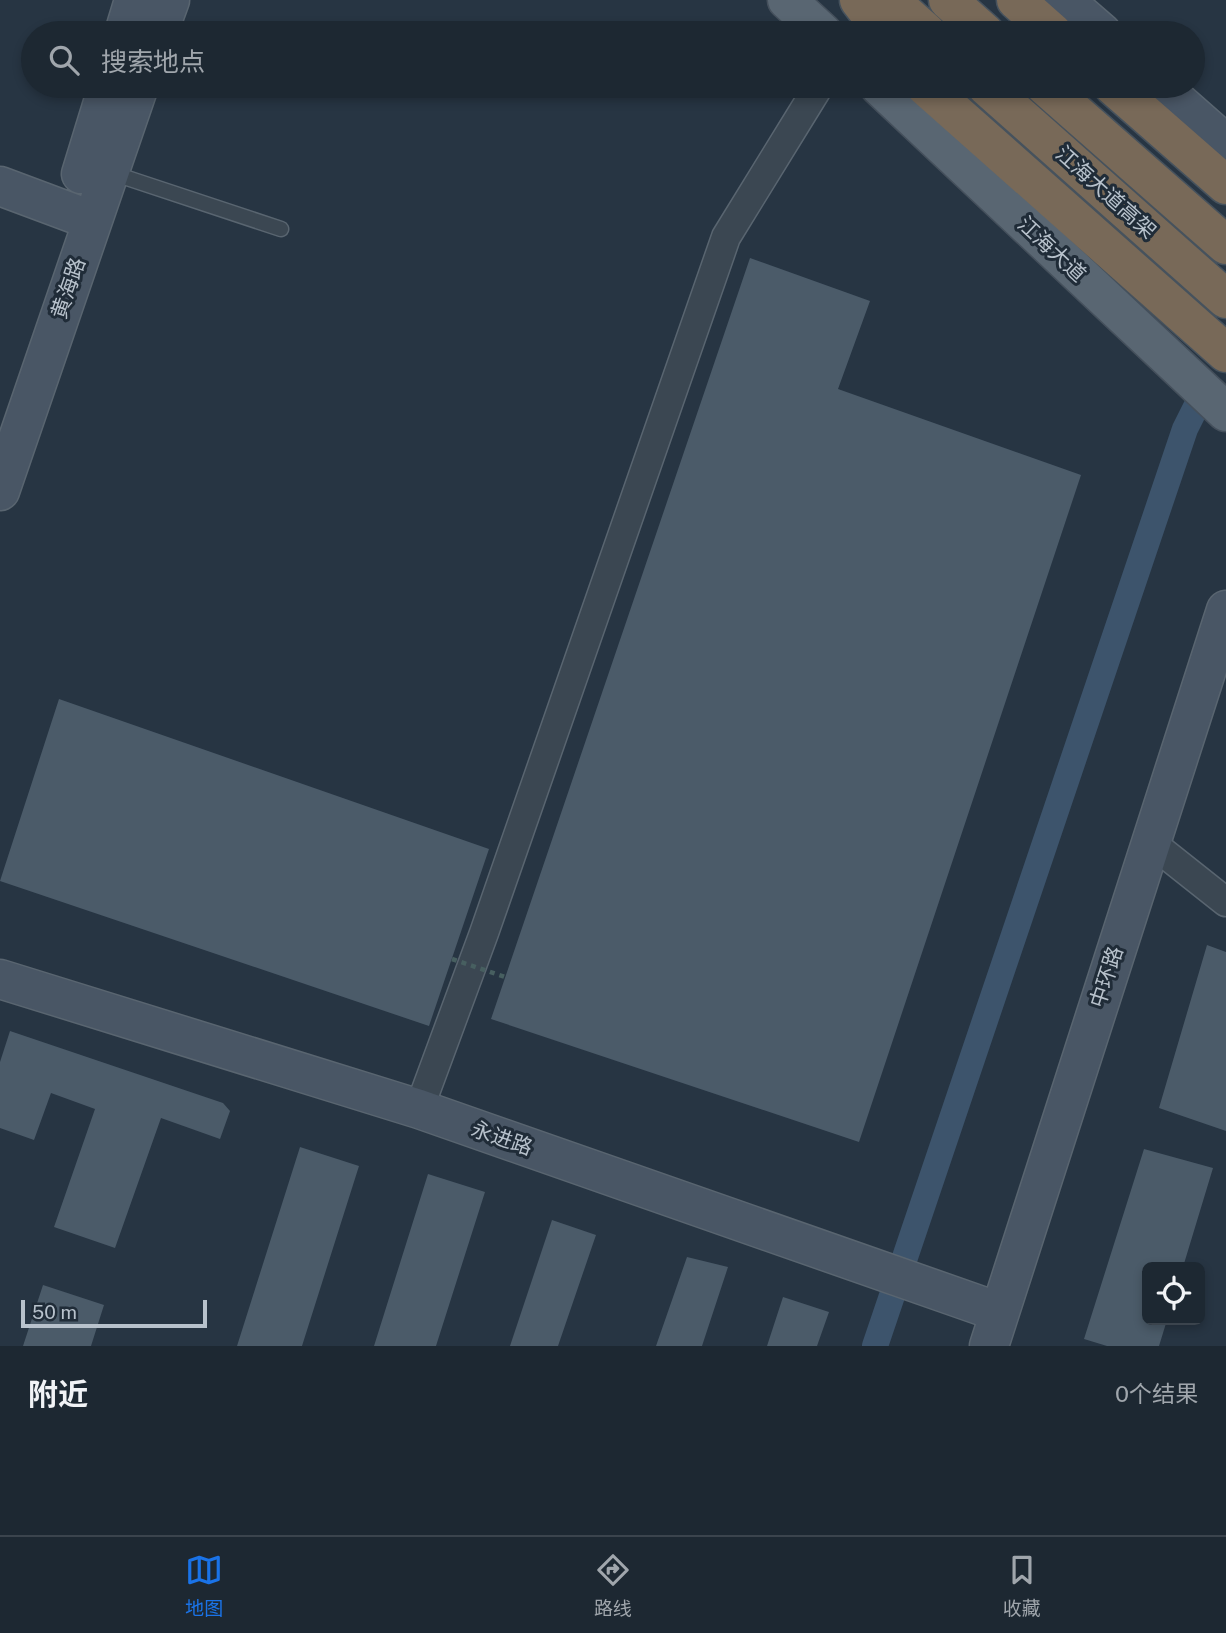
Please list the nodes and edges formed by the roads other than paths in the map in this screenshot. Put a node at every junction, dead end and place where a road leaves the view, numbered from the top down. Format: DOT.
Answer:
graph roads {
  1 [pos="134,0"];
  2 [pos="170,0"];
  3 [pos="787,0"];
  4 [pos="859,0"];
  5 [pos="890,0"];
  6 [pos="947,0"];
  7 [pos="1016,0"];
  8 [pos="1064,0"];
  9 [pos="128,21"];
  10 [pos="162,21"];
  11 [pos="810,21"];
  12 [pos="875,21"];
  13 [pos="914,21"];
  14 [pos="971,21"];
  15 [pos="1040,21"];
  16 [pos="1088,21"];
  17 [pos="106,98"];
  18 [pos="133,98"];
  19 [pos="812,98"];
  20 [pos="892,98"];
  21 [pos="939,98"];
  22 [pos="1000,98"];
  23 [pos="1059,98"];
  24 [pos="1127,98"];
  25 [pos="1174,98"];
  26 [pos="1226,144"];
  27 [pos="96,168"];
  28 [pos="1226,185"];
  29 [pos="0,186"];
  30 [pos="79,216"];
  31 [pos="281,229"];
  32 [pos="1226,245"];
  33 [pos="1226,299"];
  34 [pos="1226,353"];
  35 [pos="0,412"];
  36 [pos="1226,412"];
  37 [pos="0,491"];
  38 [pos="1226,610"];
  39 [pos="1149,841"];
  40 [pos="1226,902"];
  41 [pos="0,979"];
  42 [pos="419,1110"];
  43 [pos="994,1329"];
  1 -- 9 [label="street"];
  2 -- 10 [label="street"];
  3 -- 11 [label="main road"];
  4 -- 12 [label="highway"];
  5 -- 13 [label="highway"];
  6 -- 14 [label="highway"];
  7 -- 15 [label="highway"];
  8 -- 16 [label="street"];
  17 -- 27 [label="street, 黄海路"];
  18 -- 27 [label="street, 黄海路"];
  19 -- 42 [label="street"];
  20 -- 36 [label="main road, 江海大道"];
  21 -- 34 [label="highway"];
  22 -- 33 [label="highway, 江海大道高架"];
  23 -- 32 [label="highway, 江海大道高架"];
  24 -- 28 [label="highway"];
  25 -- 26 [label="street"];
  27 -- 30 [label="street, 黄海路"];
  27 -- 31 [label="lane"];
  29 -- 30 [label="street"];
  30 -- 35 [label="street, 黄海路"];
  30 -- 37 [label="street, 黄海路"];
  38 -- 39 [label="street, 中环路"];
  39 -- 40 [label="street"];
  39 -- 43 [label="street, 中环路"];
  41 -- 42 [label="street, 永进路"];
  42 -- 43 [label="street, 永进路"];
}
